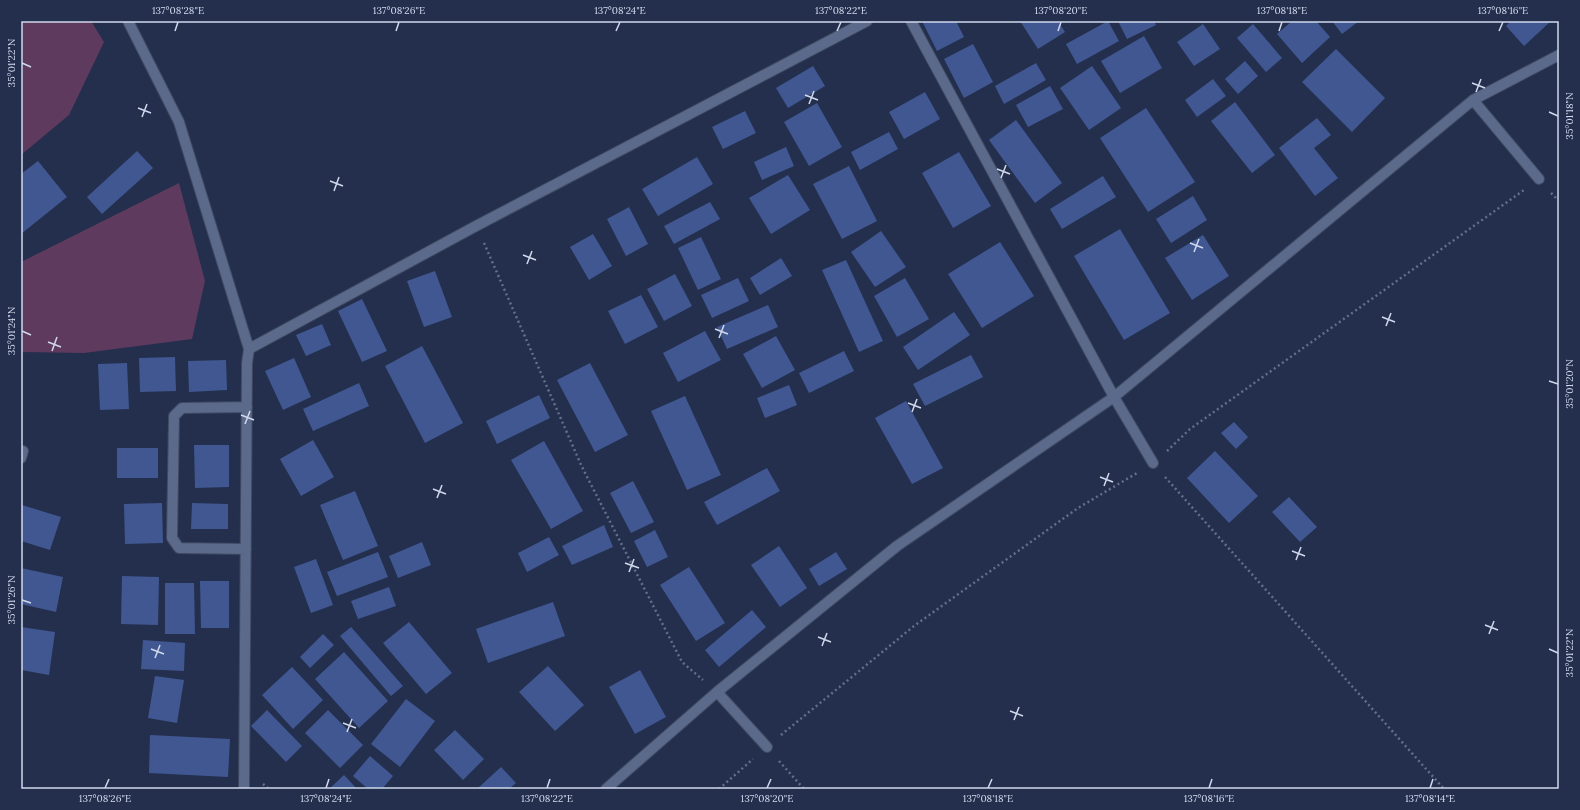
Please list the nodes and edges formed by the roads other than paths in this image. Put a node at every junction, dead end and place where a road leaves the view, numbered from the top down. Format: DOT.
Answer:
graph roads {
  1 [pos="128,21"];
  2 [pos="867,21"];
  3 [pos="911,21"];
  4 [pos="1559,55"];
  5 [pos="1473,100"];
  6 [pos="1540,179"];
  7 [pos="249,348"];
  8 [pos="1114,397"];
  9 [pos="247,407"];
  10 [pos="1153,463"];
  11 [pos="246,549"];
  12 [pos="717,692"];
  13 [pos="767,747"];
  14 [pos="244,789"];
  15 [pos="606,789"];
  1 -- 7 [label="street"];
  2 -- 7 [label="street"];
  3 -- 8 [label="street"];
  4 -- 5 [label="street"];
  5 -- 6 [label="street"];
  5 -- 8 [label="street"];
  7 -- 9 [label="street"];
  8 -- 10 [label="street"];
  8 -- 12 [label="street"];
  9 -- 11 [label="street"];
  9 -- 11 [label="street"];
  11 -- 14 [label="street"];
  12 -- 13 [label="street"];
  12 -- 15 [label="street"];
}
